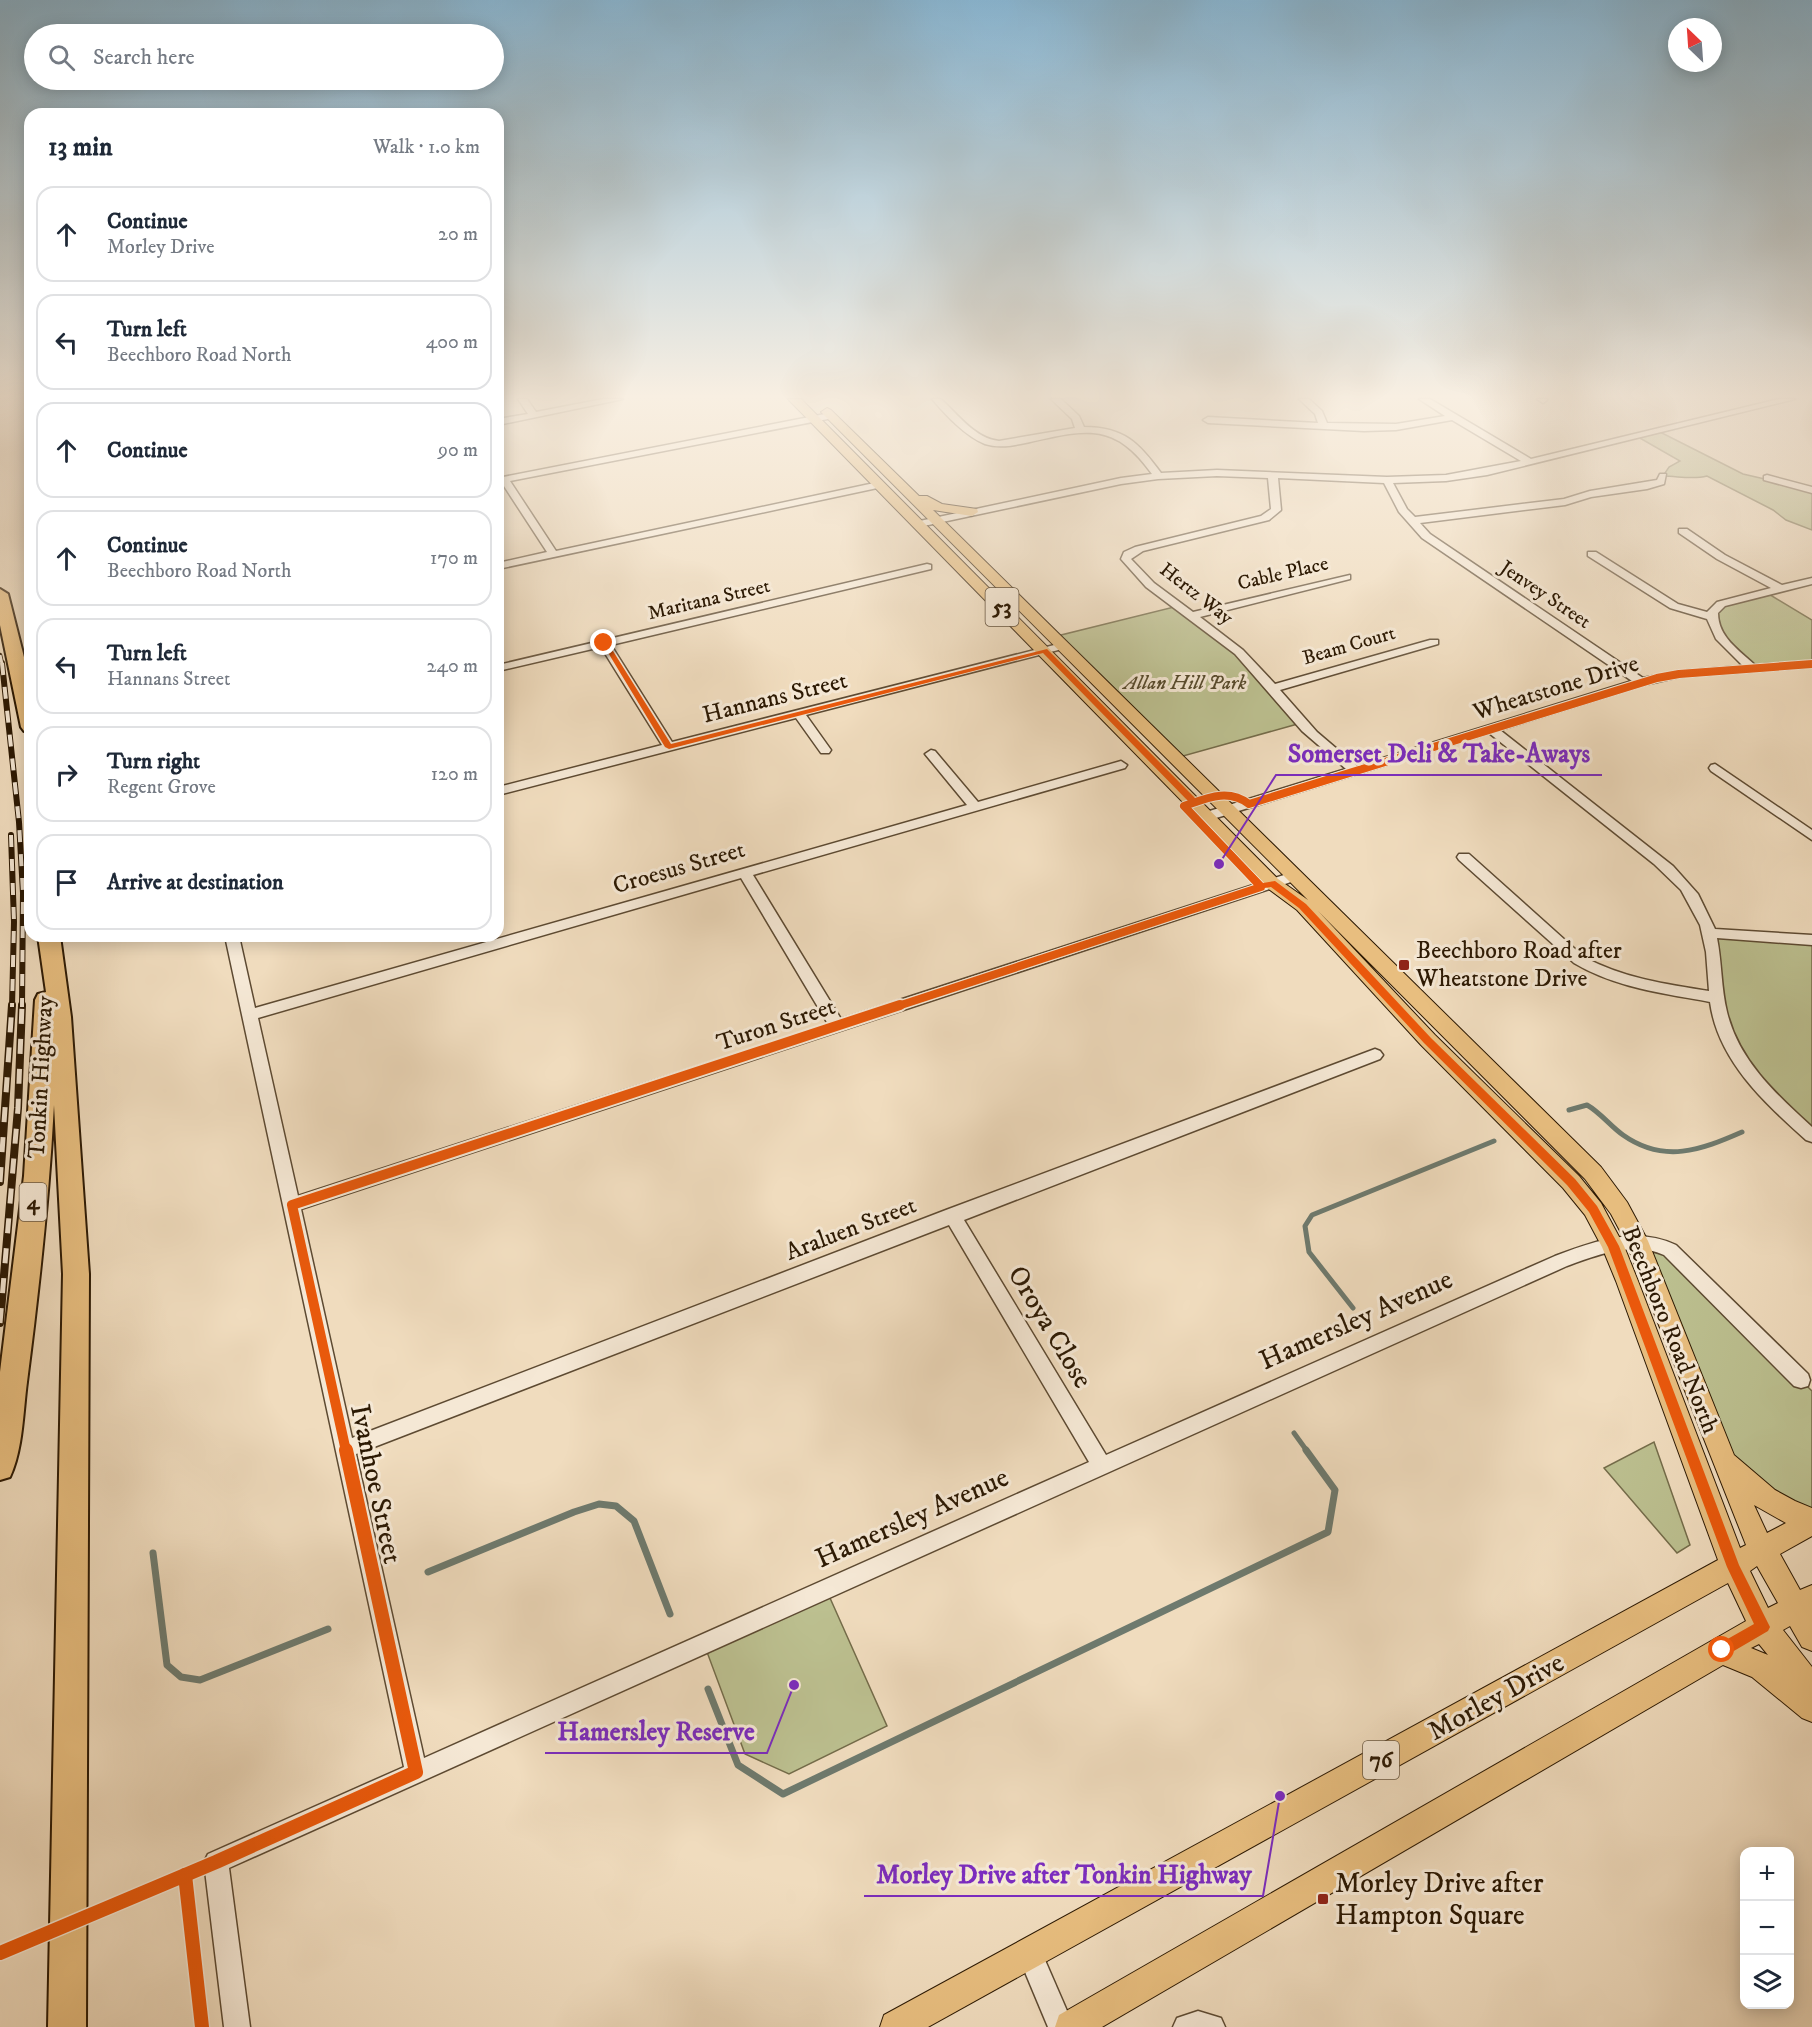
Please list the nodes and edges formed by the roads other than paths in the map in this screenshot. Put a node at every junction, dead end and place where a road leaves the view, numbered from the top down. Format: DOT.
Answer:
graph roads {
  1 [pos="511,494"];
  2 [pos="838,494"];
  3 [pos="888,494"];
  4 [pos="911,494"];
  5 [pos="913,494"];
  6 [pos="1066,494"];
  7 [pos="1275,494"];
  8 [pos="1394,494"];
  9 [pos="1593,494"];
  10 [pos="973,514"];
  11 [pos="1411,521"];
  12 [pos="940,522"];
  13 [pos="922,526"];
  14 [pos="1683,531"];
  15 [pos="960,543"];
  16 [pos="553,554"];
  17 [pos="1592,554"];
  18 [pos="504,565"];
  19 [pos="927,567"];
  20 [pos="1346,577"];
  21 [pos="1812,581"];
  22 [pos="1780,589"];
  23 [pos="0,594"];
  24 [pos="1194,615"];
  25 [pos="1712,617"];
  26 [pos="1434,642"];
  27 [pos="604,643"];
  28 [pos="1062,646"];
  29 [pos="1044,650"];
  30 [pos="1812,664"];
  31 [pos="504,667"];
  32 [pos="1752,668"];
  33 [pos="1641,682"];
  34 [pos="1274,688"];
  35 [pos="24,696"];
  36 [pos="799,714"];
  37 [pos="1491,729"];
  38 [pos="669,747"];
  39 [pos="825,750"];
  40 [pos="931,754"];
  41 [pos="1121,765"];
  42 [pos="1715,768"];
  43 [pos="1355,770"];
  44 [pos="504,789"];
  45 [pos="975,807"];
  46 [pos="1218,813"];
  47 [pos="1812,836"];
  48 [pos="1464,858"];
  49 [pos="745,873"];
  50 [pos="1295,876"];
  51 [pos="1272,883"];
  52 [pos="1709,933"];
  53 [pos="1812,940"];
  54 [pos="48,942"];
  55 [pos="49,942"];
  56 [pos="233,942"];
  57 [pos="1718,998"];
  58 [pos="250,1015"];
  59 [pos="837,1026"];
  60 [pos="1375,1055"];
  61 [pos="1812,1136"];
  62 [pos="292,1205"];
  63 [pos="952,1215"];
  64 [pos="1637,1241"];
  65 [pos="1613,1246"];
  66 [pos="1801,1380"];
  67 [pos="345,1449"];
  68 [pos="1722,1459"];
  69 [pos="1102,1466"];
  70 [pos="0,1467"];
  71 [pos="1812,1521"];
  72 [pos="1762,1551"];
  73 [pos="1734,1567"];
  74 [pos="1804,1602"];
  75 [pos="1763,1627"];
  76 [pos="1812,1637"];
  77 [pos="1722,1650"];
  78 [pos="1812,1690"];
  79 [pos="1812,1708"];
  80 [pos="416,1772"];
  81 [pos="1029,1953"];
  82 [pos="67,2027"];
  83 [pos="237,2027"];
  84 [pos="896,2027"];
  85 [pos="1061,2027"];
  86 [pos="1071,2027"];
  87 [pos="1186,2027"];
  88 [pos="1212,2027"];
  1 -- 16 [label="street"];
  2 -- 16 [label="street"];
  3 -- 13 [label="main road, Beechboro Road North / 53"];
  4 -- 12 [label="main road, Beechboro Road North / 53"];
  5 -- 10 [label="main road"];
  6 -- 10 [label="street"];
  7 -- 24 [label="street, Hertz Way"];
  8 -- 11 [label="street, Jenvey Street"];
  9 -- 11 [label="street"];
  10 -- 12 [label="street"];
  10 -- 15 [label="main road"];
  11 -- 33 [label="street, Jenvey Street"];
  12 -- 13 [label="street"];
  12 -- 15 [label="main road, Beechboro Road North / 53"];
  13 -- 29 [label="main road, Beechboro Road North / 53"];
  14 -- 22 [label="street"];
  15 -- 28 [label="main road, Beechboro Road North / 53"];
  16 -- 18 [label="street"];
  17 -- 25 [label="street"];
  19 -- 27 [label="street, Maritana Street"];
  20 -- 24 [label="street, Cable Place"];
  21 -- 22 [label="street"];
  22 -- 25 [label="street"];
  23 -- 35 [label="highway"];
  24 -- 34 [label="street, Hertz Way"];
  25 -- 32 [label="street"];
  26 -- 34 [label="street, Beam Court"];
  27 -- 31 [label="street, Maritana Street"];
  27 -- 38 [label="street"];
  28 -- 29 [label="street, Hannans Street"];
  28 -- 46 [label="main road, Beechboro Road North / 53"];
  29 -- 36 [label="street, Hannans Street"];
  29 -- 46 [label="main road, Beechboro Road North / 53"];
  30 -- 32 [label="street, Wheatstone Drive"];
  32 -- 33 [label="street, Wheatstone Drive"];
  33 -- 37 [label="street, Wheatstone Drive"];
  34 -- 43 [label="street, Hertz Way"];
  36 -- 38 [label="street, Hannans Street"];
  36 -- 39 [label="street"];
  37 -- 43 [label="street, Wheatstone Drive"];
  37 -- 52 [label="street"];
  38 -- 44 [label="street, Hannans Street"];
  40 -- 45 [label="street"];
  41 -- 45 [label="street, Croesus Street"];
  42 -- 47 [label="street"];
  43 -- 46 [label="street, Wheatstone Drive"];
  45 -- 49 [label="street, Croesus Street"];
  46 -- 50 [label="main road, Beechboro Road North / 53"];
  46 -- 51 [label="main road, Beechboro Road North / 53"];
  48 -- 57 [label="street"];
  49 -- 58 [label="street, Croesus Street"];
  49 -- 59 [label="street"];
  50 -- 51 [label="street, Turon Street"];
  50 -- 64 [label="main road, Beechboro Road North / 53"];
  51 -- 59 [label="street, Turon Street"];
  51 -- 65 [label="main road, Beechboro Road North / 53"];
  52 -- 53 [label="street"];
  52 -- 57 [label="street"];
  54 -- 70 [label="highway, Tonkin Highway / 4"];
  55 -- 82 [label="highway"];
  56 -- 58 [label="street, Ivanhoe Street"];
  57 -- 61 [label="street"];
  58 -- 62 [label="street, Ivanhoe Street"];
  59 -- 62 [label="street, Turon Street"];
  60 -- 63 [label="street, Araluen Street"];
  62 -- 67 [label="street, Ivanhoe Street"];
  63 -- 67 [label="street, Araluen Street"];
  63 -- 69 [label="street, Oroya Close"];
  64 -- 65 [label="street, Hamersley Avenue"];
  64 -- 66 [label="street"];
  64 -- 68 [label="main road, Beechboro Road North / 53"];
  65 -- 69 [label="street, Hamersley Avenue"];
  65 -- 73 [label="main road, Beechboro Road North / 53"];
  67 -- 80 [label="street, Ivanhoe Street"];
  68 -- 71 [label="main road"];
  68 -- 72 [label="main road, Beechboro Road North / 53"];
  69 -- 80 [label="street, Hamersley Avenue"];
  71 -- 72 [label="main road, Morley Drive / 76"];
  72 -- 73 [label="main road, Morley Drive / 76"];
  72 -- 74 [label="main road, Beechboro Road North / 53"];
  73 -- 75 [label="main road, Beechboro Road North / 53"];
  73 -- 81 [label="main road, Morley Drive / 76"];
  74 -- 75 [label="main road"];
  74 -- 76 [label="main road, Beechboro Road North / 53"];
  75 -- 77 [label="main road"];
  75 -- 78 [label="main road, Beechboro Road North / 53"];
  77 -- 79 [label="main road"];
  77 -- 86 [label="main road"];
  80 -- 83 [label="street, Hamersley Avenue"];
  81 -- 84 [label="main road, Morley Drive / 76"];
  81 -- 85 [label="street"];
  87 -- 88 [label="street"];
}
